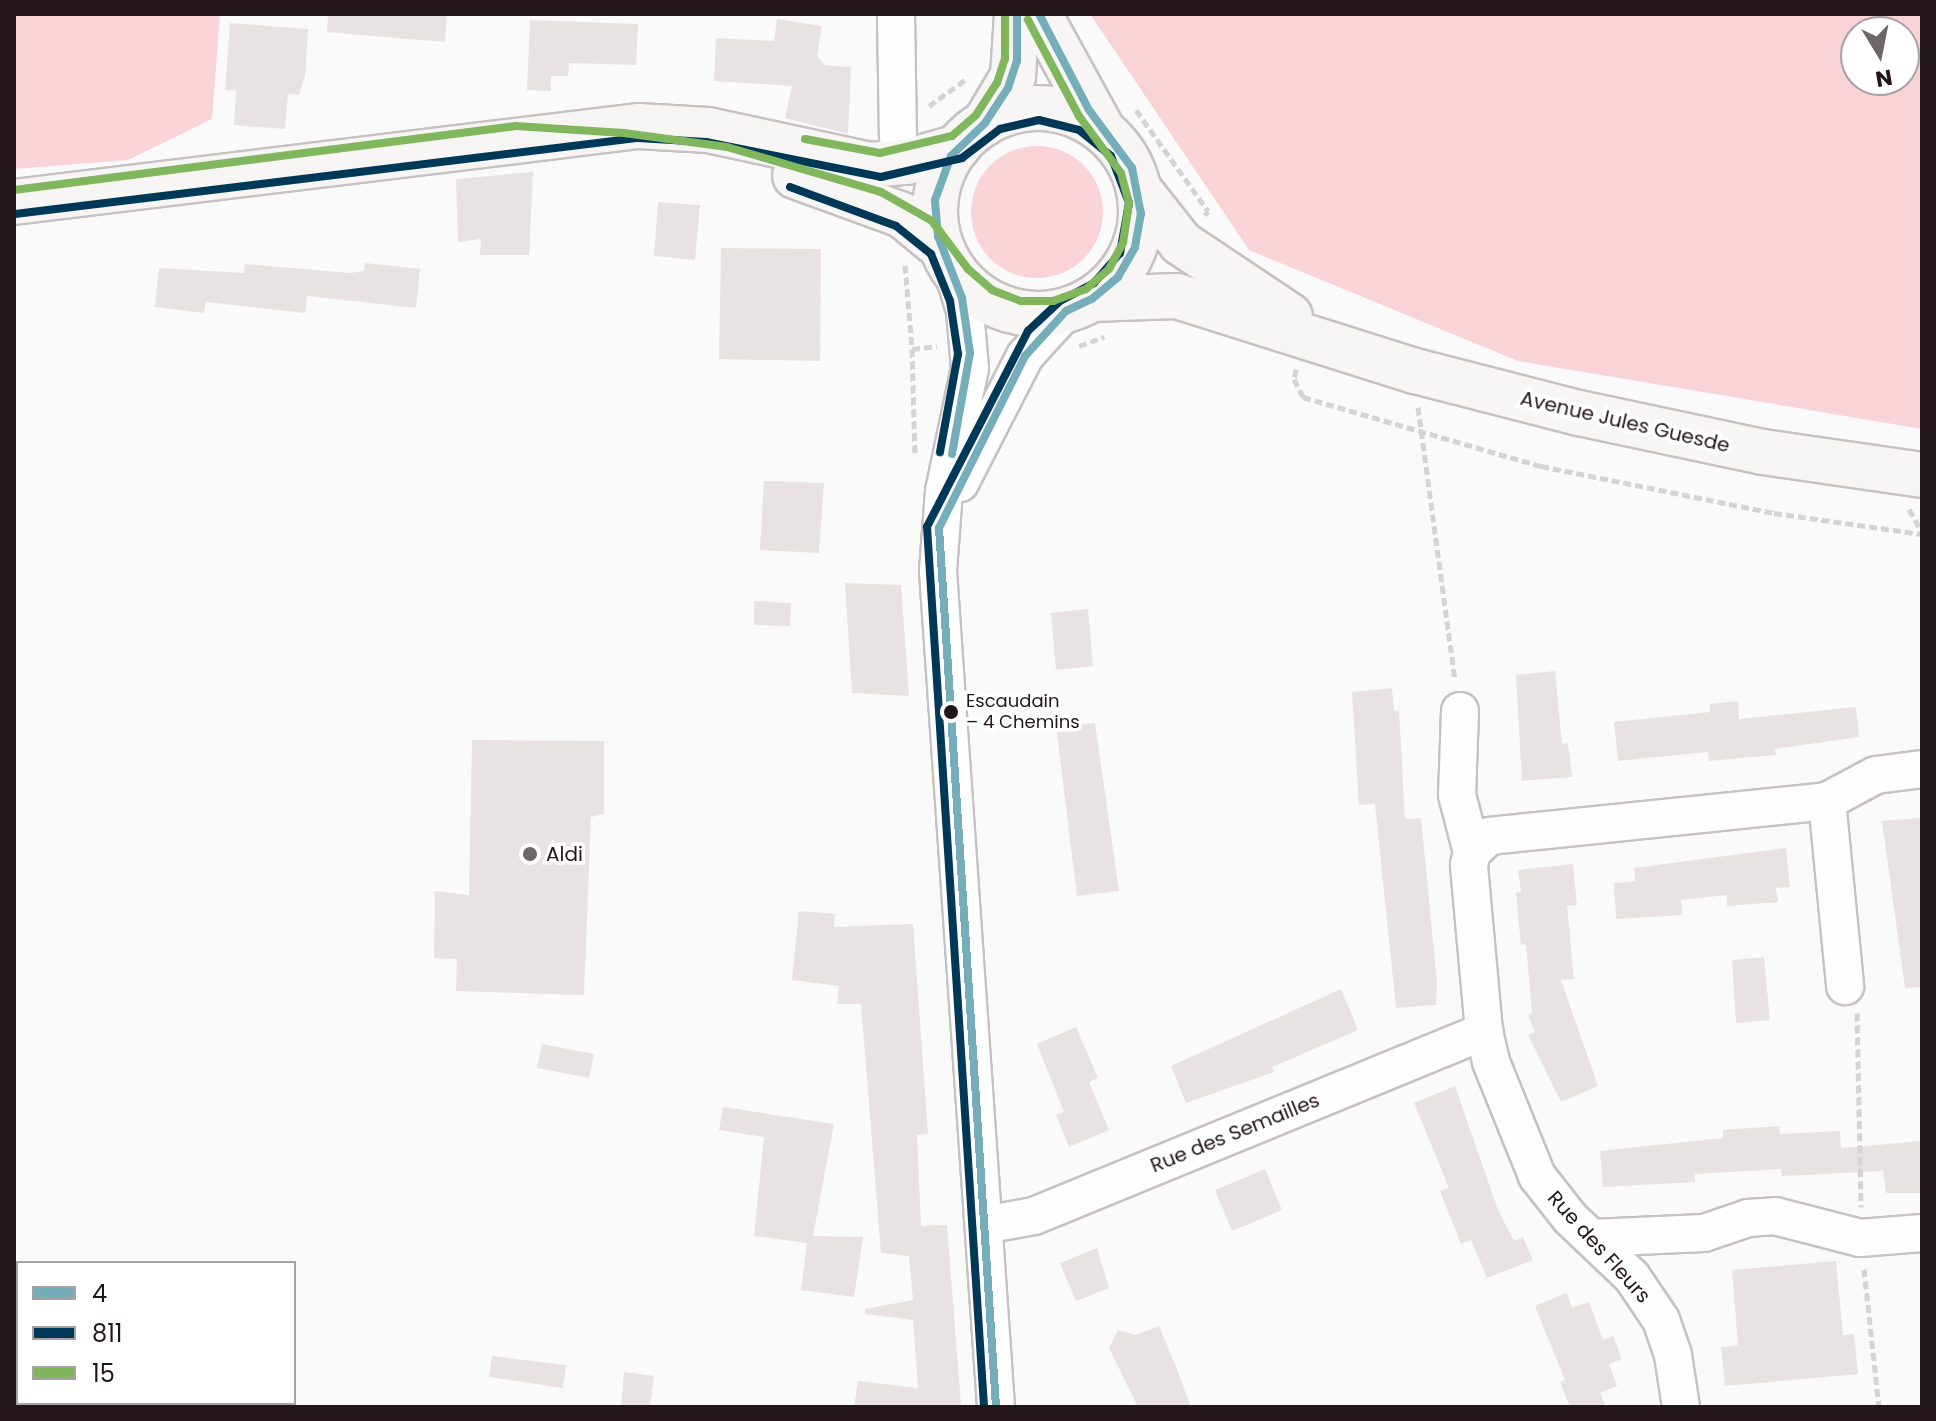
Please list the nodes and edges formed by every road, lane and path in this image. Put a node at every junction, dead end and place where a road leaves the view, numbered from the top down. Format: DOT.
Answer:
graph roads {
  1 [pos="896,14"];
  2 [pos="1017,14"];
  3 [pos="1039,14"];
  4 [pos="1017,61"];
  5 [pos="1119,119"];
  6 [pos="972,135"];
  7 [pos="536,137"];
  8 [pos="898,137"];
  9 [pos="1140,191"];
  10 [pos="14,202"];
  11 [pos="1181,243"];
  12 [pos="932,256"];
  13 [pos="1092,314"];
  14 [pos="969,341"];
  15 [pos="1316,350"];
  16 [pos="1025,356"];
  17 [pos="1415,371"];
  18 [pos="1421,434"];
  19 [pos="1922,475"];
  20 [pos="939,528"];
  21 [pos="1922,534"];
  22 [pos="1460,711"];
  23 [pos="1922,769"];
  24 [pos="1827,801"];
  25 [pos="1472,852"];
  26 [pos="1845,986"];
  27 [pos="1484,1031"];
  28 [pos="984,1225"];
  29 [pos="1922,1233"];
  30 [pos="1592,1238"];
  31 [pos="1860,1238"];
  32 [pos="996,1407"];
  33 [pos="1681,1407"];
  34 [pos="1879,1407"];
  1 -- 8 [label="street"];
  2 -- 4 [label="main road"];
  3 -- 5 [label="main road"];
  4 -- 6 [label="main road"];
  4 -- 8 [label="path"];
  5 -- 6 [label="main road"];
  5 -- 9 [label="main road"];
  5 -- 11 [label="path"];
  6 -- 7 [label="main road"];
  6 -- 12 [label="main road"];
  7 -- 10 [label="main road"];
  7 -- 12 [label="main road"];
  9 -- 11 [label="main road, Avenue Jules Guesde"];
  9 -- 13 [label="main road"];
  11 -- 15 [label="main road, Avenue Jules Guesde"];
  12 -- 13 [label="main road"];
  12 -- 14 [label="street"];
  12 -- 14 [label="path"];
  13 -- 15 [label="main road, Avenue Jules Guesde"];
  13 -- 16 [label="street"];
  13 -- 16 [label="path"];
  14 -- 20 [label="street"];
  15 -- 17 [label="main road, Avenue Jules Guesde"];
  15 -- 18 [label="path"];
  16 -- 20 [label="street"];
  17 -- 18 [label="path"];
  17 -- 19 [label="main road, Avenue Jules Guesde"];
  18 -- 21 [label="path"];
  18 -- 22 [label="path"];
  20 -- 28 [label="street"];
  22 -- 25 [label="street"];
  23 -- 24 [label="street"];
  24 -- 25 [label="street"];
  24 -- 26 [label="street"];
  25 -- 27 [label="street"];
  26 -- 31 [label="path"];
  27 -- 28 [label="street, Rue des Semailles"];
  27 -- 30 [label="street, Rue des Fleurs"];
  28 -- 32 [label="street"];
  29 -- 31 [label="street"];
  30 -- 31 [label="street"];
  30 -- 33 [label="street, Rue des Fleurs"];
  31 -- 34 [label="path"];
}
